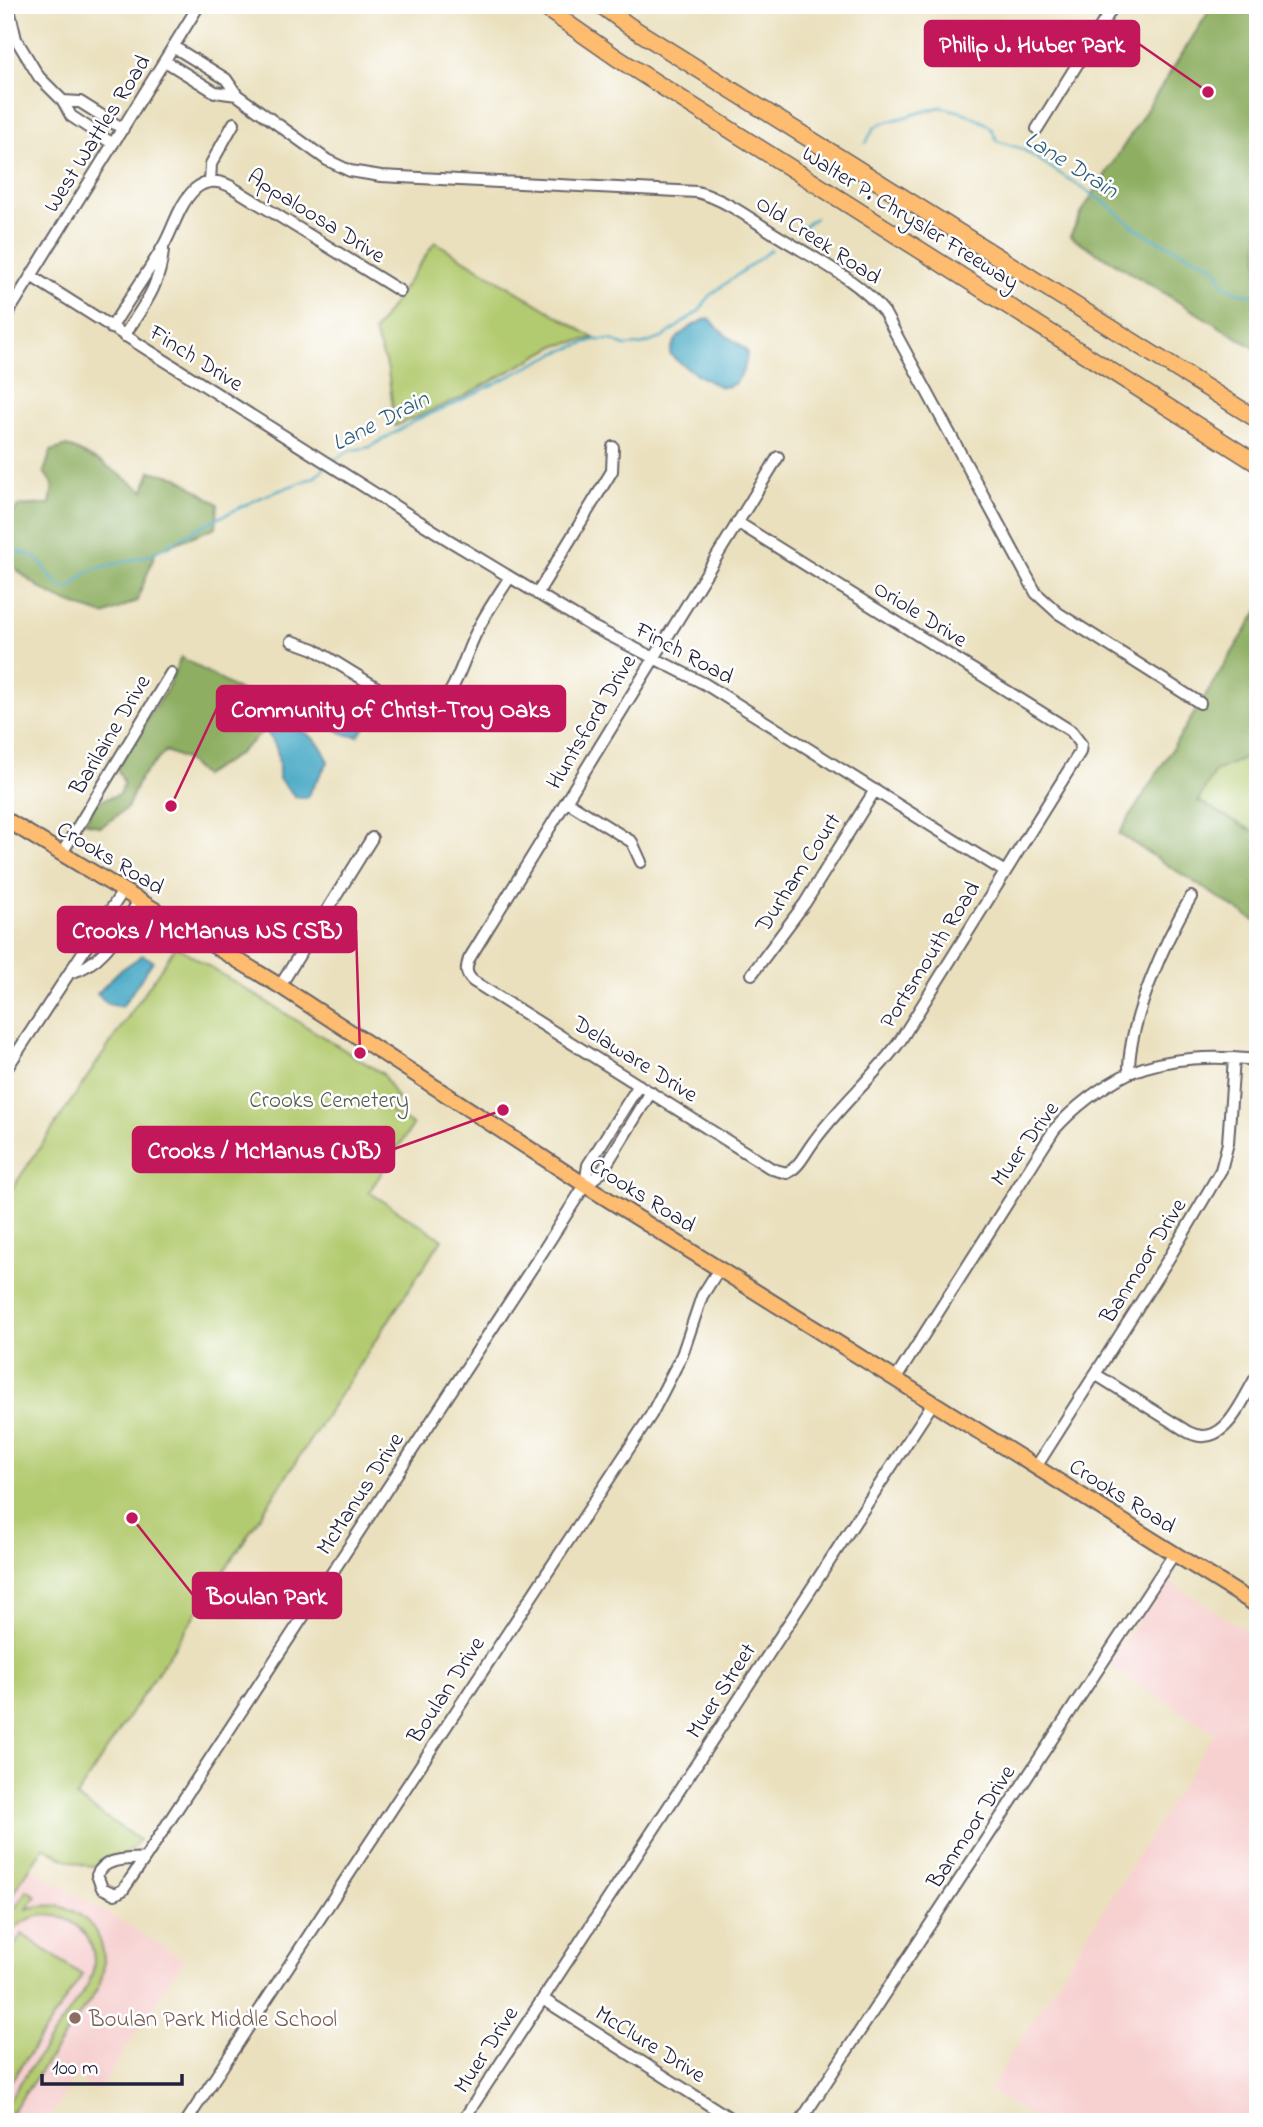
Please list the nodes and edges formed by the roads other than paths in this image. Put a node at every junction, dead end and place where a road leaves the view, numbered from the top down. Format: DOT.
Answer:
graph roads {
  1 [pos="8,5"];
  2 [pos="199,5"];
  3 [pos="541,5"];
  4 [pos="601,5"];
  5 [pos="1114,5"];
  6 [pos="174,47"];
  7 [pos="165,61"];
  8 [pos="237,95"];
  9 [pos="63,101"];
  10 [pos="234,123"];
  11 [pos="123,129"];
  12 [pos="1037,129"];
  13 [pos="113,144"];
  14 [pos="210,182"];
  15 [pos="163,248"];
  16 [pos="32,276"];
  17 [pos="400,292"];
  18 [pos="5,318"];
  19 [pos="111,328"];
  20 [pos="124,336"];
  21 [pos="1258,420"];
  22 [pos="614,447"];
  23 [pos="778,457"];
  24 [pos="1258,464"];
  25 [pos="342,473"];
  26 [pos="737,522"];
  27 [pos="510,577"];
  28 [pos="537,594"];
  29 [pos="292,641"];
  30 [pos="652,658"];
  31 [pos="171,673"];
  32 [pos="1200,703"];
  33 [pos="1080,741"];
  34 [pos="875,790"];
  35 [pos="566,801"];
  36 [pos="5,819"];
  37 [pos="372,838"];
  38 [pos="62,853"];
  39 [pos="641,862"];
  40 [pos="1005,872"];
  41 [pos="123,891"];
  42 [pos="1191,897"];
  43 [pos="139,901"];
  44 [pos="467,972"];
  45 [pos="70,974"];
  46 [pos="752,974"];
  47 [pos="280,986"];
  48 [pos="1234,1058"];
  49 [pos="1258,1060"];
  50 [pos="5,1071"];
  51 [pos="1129,1073"];
  52 [pos="639,1085"];
  53 [pos="651,1092"];
  54 [pos="787,1173"];
  55 [pos="585,1185"];
  56 [pos="719,1269"];
  57 [pos="1095,1374"];
  58 [pos="1258,1374"];
  59 [pos="895,1380"];
  60 [pos="933,1403"];
  61 [pos="1036,1467"];
  62 [pos="1174,1554"];
  63 [pos="1258,1606"];
  64 [pos="145,1858"];
  65 [pos="542,1999"];
  66 [pos="188,2118"];
  67 [pos="201,2122"];
  68 [pos="462,2122"];
  69 [pos="736,2122"];
  70 [pos="800,2122"];
  1 -- 9 [label="street"];
  2 -- 6 [label="street, West Wattles Road"];
  3 -- 24 [label="highway, Walter P. Chrysler Freeway"];
  4 -- 21 [label="highway, Walter P. Chrysler Freeway"];
  5 -- 12 [label="street"];
  6 -- 7 [label="street, West Wattles Road"];
  6 -- 8 [label="street, Old Creek Road"];
  7 -- 8 [label="street, Old Creek Road"];
  7 -- 11 [label="street, West Wattles Road"];
  8 -- 32 [label="street, Old Creek Road"];
  9 -- 11 [label="street"];
  9 -- 13 [label="street"];
  10 -- 14 [label="street"];
  11 -- 13 [label="street, West Wattles Road"];
  13 -- 16 [label="street, West Wattles Road"];
  14 -- 15 [label="street"];
  14 -- 17 [label="street, Appaloosa Drive"];
  15 -- 19 [label="street"];
  15 -- 20 [label="street"];
  16 -- 18 [label="street, West Wattles Road"];
  16 -- 19 [label="street, Finch Drive"];
  19 -- 20 [label="street, Finch Drive"];
  20 -- 25 [label="street, Finch Drive"];
  22 -- 28 [label="street"];
  23 -- 26 [label="street, Huntsford Drive"];
  25 -- 27 [label="street, Finch Road"];
  26 -- 30 [label="street, Huntsford Drive"];
  26 -- 33 [label="street, Oriole Drive"];
  27 -- 28 [label="street, Finch Road"];
  27 -- 29 [label="street"];
  28 -- 30 [label="street, Finch Road"];
  30 -- 34 [label="street, Finch Road"];
  30 -- 35 [label="street, Huntsford Drive"];
  31 -- 38 [label="street, Barilaine Drive"];
  33 -- 40 [label="street, Portsmouth Road"];
  34 -- 40 [label="street, Finch Road"];
  34 -- 46 [label="street, Durham Court"];
  35 -- 39 [label="street"];
  35 -- 44 [label="street, Huntsford Drive"];
  36 -- 38 [label="main road, Crooks Road"];
  37 -- 47 [label="street"];
  38 -- 41 [label="main road, Crooks Road"];
  40 -- 54 [label="street, Portsmouth Road"];
  41 -- 43 [label="main road, Crooks Road"];
  41 -- 45 [label="street"];
  42 -- 51 [label="street"];
  43 -- 45 [label="street"];
  43 -- 47 [label="main road, Crooks Road"];
  44 -- 52 [label="street, Delaware Drive"];
  45 -- 50 [label="street"];
  47 -- 55 [label="main road, Crooks Road"];
  48 -- 49 [label="street, Muer Drive"];
  48 -- 51 [label="street, Muer Drive"];
  48 -- 57 [label="street, Banmoor Drive"];
  51 -- 59 [label="street, Muer Drive"];
  52 -- 53 [label="street, Delaware Drive"];
  52 -- 55 [label="street"];
  53 -- 54 [label="street, Delaware Drive"];
  53 -- 55 [label="street"];
  55 -- 56 [label="main road, Crooks Road"];
  55 -- 64 [label="street, McManus Drive"];
  56 -- 59 [label="main road, Crooks Road"];
  56 -- 66 [label="street, Boulan Drive"];
  57 -- 58 [label="street"];
  57 -- 61 [label="street, Banmoor Drive"];
  59 -- 60 [label="main road, Crooks Road"];
  60 -- 61 [label="main road, Crooks Road"];
  60 -- 65 [label="street, Muer Street"];
  61 -- 62 [label="main road, Crooks Road"];
  62 -- 63 [label="main road, Crooks Road"];
  62 -- 70 [label="street, Banmoor Drive"];
  65 -- 68 [label="street, Muer Drive"];
  65 -- 69 [label="street, McClure Drive"];
  66 -- 67 [label="street"];
}
